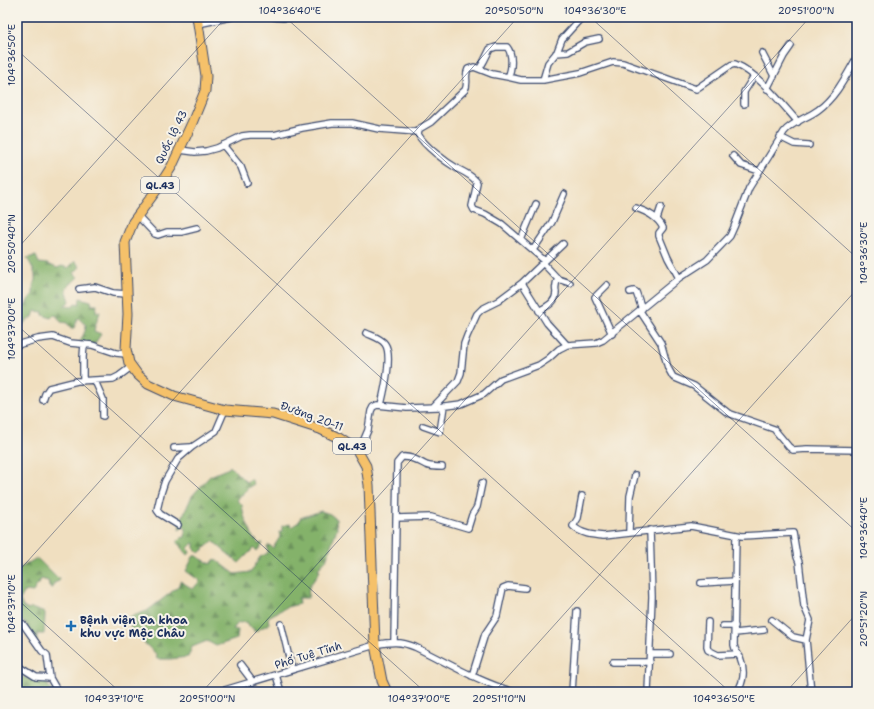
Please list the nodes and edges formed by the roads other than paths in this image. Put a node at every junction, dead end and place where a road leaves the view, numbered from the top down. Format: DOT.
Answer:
graph roads {
  1 [pos="232,17"];
  2 [pos="274,17"];
  3 [pos="292,17"];
  4 [pos="582,17"];
  5 [pos="197,21"];
  6 [pos="599,39"];
  7 [pos="791,46"];
  8 [pos="556,53"];
  9 [pos="762,53"];
  10 [pos="857,58"];
  11 [pos="480,68"];
  12 [pos="754,76"];
  13 [pos="774,76"];
  14 [pos="508,77"];
  15 [pos="543,80"];
  16 [pos="768,89"];
  17 [pos="744,104"];
  18 [pos="798,122"];
  19 [pos="418,132"];
  20 [pos="780,137"];
  21 [pos="223,145"];
  22 [pos="809,145"];
  23 [pos="180,150"];
  24 [pos="733,156"];
  25 [pos="759,171"];
  26 [pos="248,183"];
  27 [pos="564,194"];
  28 [pos="536,204"];
  29 [pos="661,207"];
  30 [pos="636,208"];
  31 [pos="137,215"];
  32 [pos="657,219"];
  33 [pos="197,228"];
  34 [pos="521,240"];
  35 [pos="564,244"];
  36 [pos="533,250"];
  37 [pos="544,262"];
  38 [pos="679,278"];
  39 [pos="558,279"];
  40 [pos="522,283"];
  41 [pos="570,283"];
  42 [pos="607,285"];
  43 [pos="79,289"];
  44 [pos="630,292"];
  45 [pos="127,294"];
  46 [pos="640,310"];
  47 [pos="538,311"];
  48 [pos="366,333"];
  49 [pos="612,334"];
  50 [pos="84,344"];
  51 [pos="17,345"];
  52 [pos="567,346"];
  53 [pos="126,354"];
  54 [pos="131,367"];
  55 [pos="95,380"];
  56 [pos="83,381"];
  57 [pos="43,400"];
  58 [pos="381,405"];
  59 [pos="444,406"];
  60 [pos="433,407"];
  61 [pos="225,410"];
  62 [pos="103,416"];
  63 [pos="423,426"];
  64 [pos="192,447"];
  65 [pos="174,448"];
  66 [pos="357,450"];
  67 [pos="857,450"];
  68 [pos="442,468"];
  69 [pos="635,475"];
  70 [pos="482,483"];
  71 [pos="582,496"];
  72 [pos="396,518"];
  73 [pos="178,525"];
  74 [pos="650,530"];
  75 [pos="629,532"];
  76 [pos="736,536"];
  77 [pos="735,581"];
  78 [pos="701,583"];
  79 [pos="525,588"];
  80 [pos="577,611"];
  81 [pos="772,620"];
  82 [pos="708,622"];
  83 [pos="23,624"];
  84 [pos="281,624"];
  85 [pos="723,626"];
  86 [pos="735,626"];
  87 [pos="764,630"];
  88 [pos="735,633"];
  89 [pos="806,640"];
  90 [pos="394,642"];
  91 [pos="375,645"];
  92 [pos="650,654"];
  93 [pos="670,654"];
  94 [pos="738,654"];
  95 [pos="613,662"];
  96 [pos="650,662"];
  97 [pos="17,665"];
  98 [pos="240,665"];
  99 [pos="292,670"];
  100 [pos="276,675"];
  101 [pos="472,676"];
  102 [pos="50,678"];
  103 [pos="253,682"];
  104 [pos="58,692"];
  105 [pos="218,692"];
  106 [pos="281,692"];
  107 [pos="387,692"];
  108 [pos="514,692"];
  109 [pos="572,692"];
  110 [pos="648,692"];
  111 [pos="737,692"];
  112 [pos="811,692"];
  1 -- 5 [label="street"];
  2 -- 3 [label="street"];
  4 -- 8 [label="street"];
  5 -- 23 [label="highway, Quốc lộ 43 / QL.43"];
  6 -- 8 [label="street"];
  7 -- 13 [label="street"];
  8 -- 15 [label="street"];
  9 -- 13 [label="street"];
  10 -- 18 [label="street"];
  11 -- 14 [label="street"];
  11 -- 14 [label="street"];
  11 -- 19 [label="street"];
  12 -- 15 [label="street"];
  12 -- 16 [label="street"];
  12 -- 17 [label="street"];
  13 -- 16 [label="street"];
  14 -- 15 [label="street"];
  16 -- 18 [label="street"];
  18 -- 20 [label="street"];
  19 -- 21 [label="street"];
  19 -- 34 [label="street"];
  20 -- 22 [label="street"];
  20 -- 25 [label="street"];
  21 -- 23 [label="street"];
  21 -- 26 [label="street"];
  23 -- 31 [label="highway, Quốc lộ 43 / QL.43"];
  24 -- 25 [label="street"];
  25 -- 38 [label="street"];
  27 -- 36 [label="street"];
  28 -- 34 [label="street"];
  29 -- 32 [label="street"];
  30 -- 32 [label="street"];
  31 -- 33 [label="street"];
  31 -- 45 [label="highway, Quốc lộ 43 / QL.43"];
  32 -- 38 [label="street"];
  34 -- 36 [label="street"];
  35 -- 37 [label="street"];
  36 -- 37 [label="street"];
  37 -- 39 [label="street"];
  37 -- 40 [label="street"];
  38 -- 46 [label="street"];
  39 -- 41 [label="street"];
  39 -- 47 [label="street"];
  40 -- 47 [label="street"];
  40 -- 60 [label="street"];
  42 -- 49 [label="street"];
  43 -- 45 [label="street"];
  44 -- 46 [label="street"];
  45 -- 53 [label="highway, Quốc lộ 43 / QL.43"];
  46 -- 49 [label="street"];
  46 -- 67 [label="street"];
  47 -- 52 [label="street"];
  48 -- 58 [label="street"];
  49 -- 52 [label="street"];
  50 -- 51 [label="street"];
  50 -- 53 [label="street"];
  50 -- 56 [label="street"];
  52 -- 59 [label="street"];
  53 -- 54 [label="highway, Đường 20-11 / QL.43"];
  54 -- 55 [label="street"];
  54 -- 61 [label="highway, Đường 20-11 / QL.43"];
  55 -- 56 [label="street"];
  55 -- 62 [label="street"];
  56 -- 57 [label="street"];
  58 -- 60 [label="street"];
  58 -- 66 [label="street"];
  59 -- 60 [label="street"];
  59 -- 63 [label="street"];
  61 -- 64 [label="street"];
  61 -- 66 [label="highway, Đường 20-11 / QL.43"];
  64 -- 65 [label="street"];
  64 -- 73 [label="street"];
  66 -- 91 [label="highway, Đường 20-11 / QL.43"];
  68 -- 72 [label="street"];
  69 -- 75 [label="street"];
  70 -- 72 [label="street"];
  71 -- 75 [label="street"];
  72 -- 90 [label="street"];
  74 -- 75 [label="street"];
  74 -- 76 [label="street"];
  74 -- 92 [label="street"];
  76 -- 77 [label="street"];
  76 -- 89 [label="street"];
  77 -- 78 [label="street"];
  77 -- 86 [label="street"];
  79 -- 101 [label="street"];
  80 -- 109 [label="street"];
  81 -- 89 [label="street"];
  82 -- 94 [label="street"];
  83 -- 102 [label="street"];
  84 -- 99 [label="street"];
  85 -- 86 [label="street"];
  86 -- 88 [label="street"];
  87 -- 88 [label="street"];
  88 -- 94 [label="street"];
  89 -- 112 [label="street"];
  90 -- 91 [label="street, Phố Tuệ Tĩnh"];
  90 -- 101 [label="street"];
  91 -- 99 [label="street, Phố Tuệ Tĩnh"];
  91 -- 107 [label="highway, Đường 20-11 / QL.43"];
  92 -- 93 [label="street"];
  92 -- 96 [label="street"];
  94 -- 111 [label="street"];
  95 -- 96 [label="street"];
  96 -- 110 [label="street"];
  97 -- 102 [label="street"];
  98 -- 103 [label="street"];
  99 -- 100 [label="street, Phố Tuệ Tĩnh"];
  100 -- 103 [label="street, Phố Tuệ Tĩnh"];
  100 -- 106 [label="street"];
  101 -- 108 [label="street"];
  102 -- 104 [label="street"];
  103 -- 105 [label="street, Phố Tuệ Tĩnh"];
}
